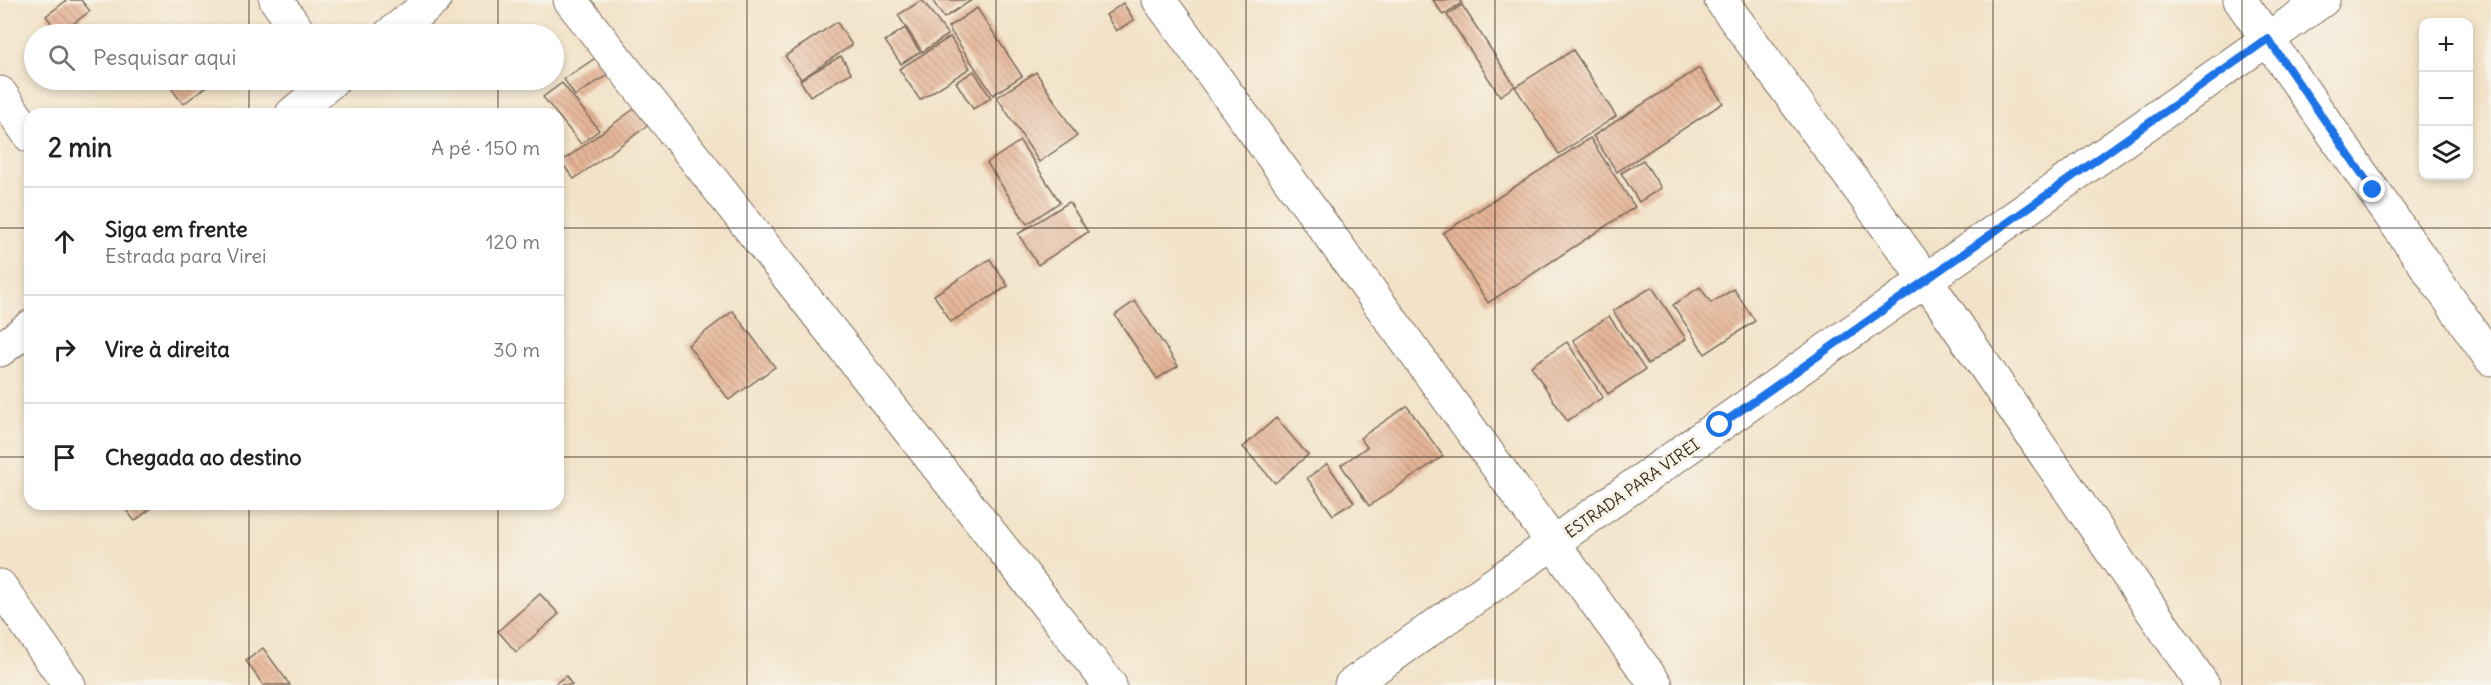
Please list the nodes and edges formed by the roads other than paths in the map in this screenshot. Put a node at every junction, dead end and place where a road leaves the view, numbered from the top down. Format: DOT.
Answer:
graph roads {
  1 [pos="276,0"];
  2 [pos="434,0"];
  3 [pos="570,0"];
  4 [pos="1159,0"];
  5 [pos="1721,0"];
  6 [pos="2240,0"];
  7 [pos="2324,0"];
  8 [pos="293,24"];
  9 [pos="403,24"];
  10 [pos="2268,39"];
  11 [pos="320,90"];
  12 [pos="0,93"];
  13 [pos="299,108"];
  14 [pos="24,127"];
  15 [pos="1926,280"];
  16 [pos="24,332"];
  17 [pos="0,350"];
  18 [pos="2491,359"];
  19 [pos="1552,544"];
  20 [pos="0,586"];
  21 [pos="69,685"];
  22 [pos="1110,685"];
  23 [pos="1351,685"];
  24 [pos="1656,685"];
  25 [pos="2203,685"];
  1 -- 8 [label="street"];
  2 -- 9 [label="street"];
  3 -- 22 [label="street"];
  4 -- 19 [label="street"];
  5 -- 15 [label="street"];
  6 -- 10 [label="street"];
  7 -- 10 [label="street, ESTRADA PARA VIREI"];
  10 -- 15 [label="street, ESTRADA PARA VIREI"];
  10 -- 18 [label="street"];
  11 -- 13 [label="street"];
  12 -- 14 [label="street"];
  15 -- 19 [label="street, ESTRADA PARA VIREI"];
  15 -- 25 [label="street"];
  16 -- 17 [label="street"];
  19 -- 23 [label="street, ESTRADA PARA VIREI"];
  19 -- 24 [label="street"];
  20 -- 21 [label="street"];
}
